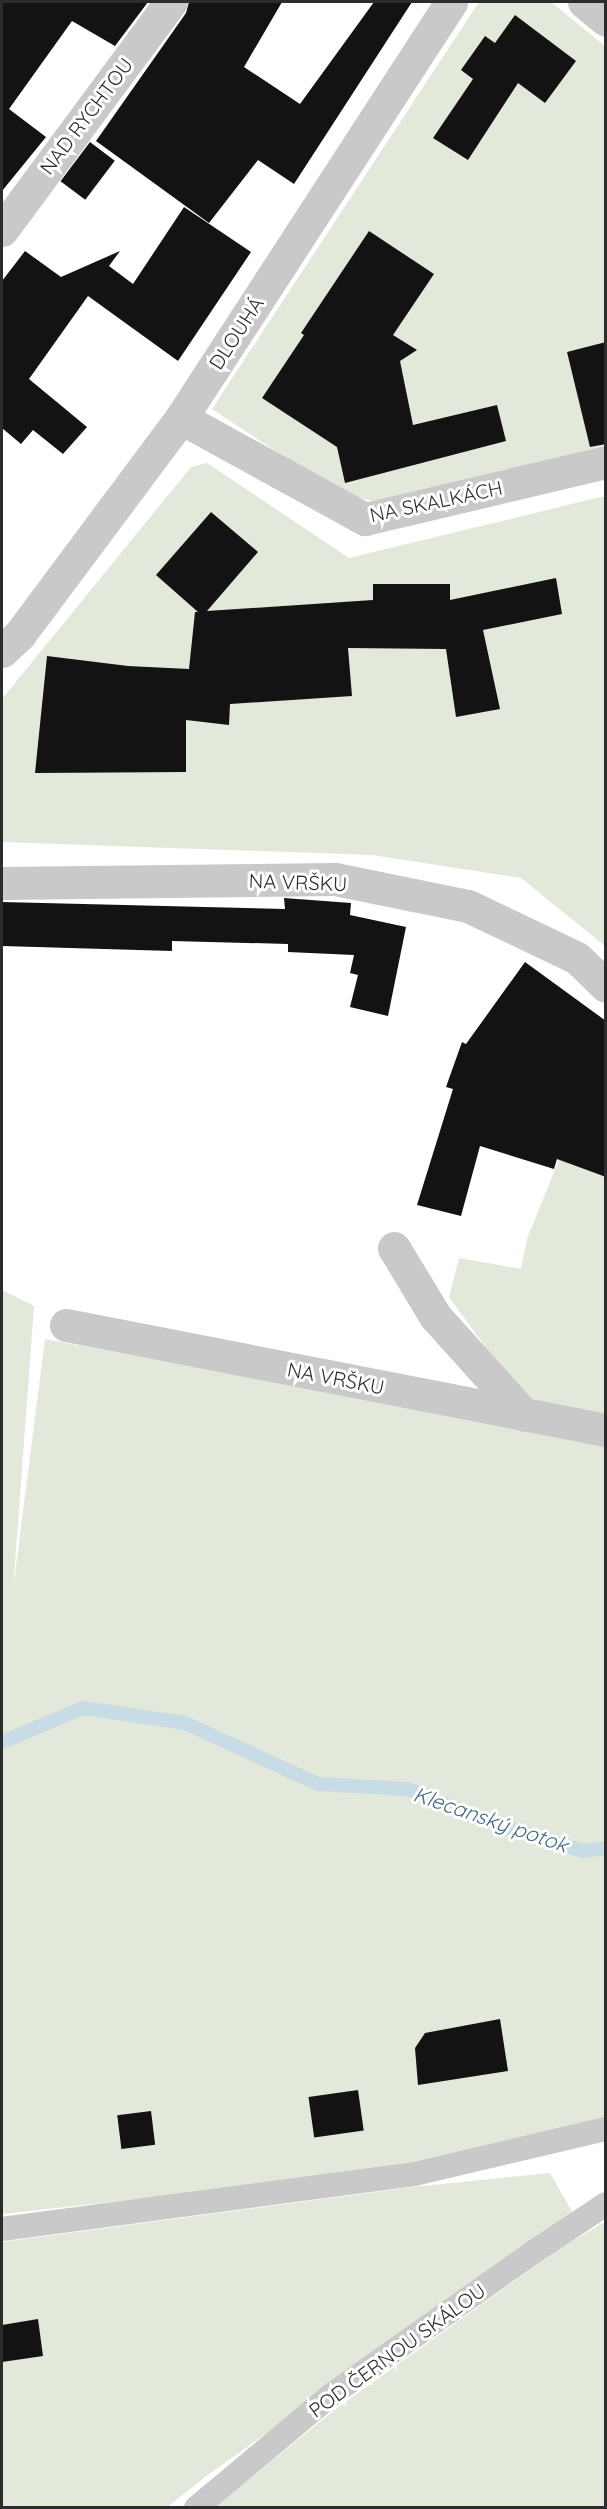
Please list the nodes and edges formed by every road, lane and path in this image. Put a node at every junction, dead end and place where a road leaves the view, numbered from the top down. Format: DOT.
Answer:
graph roads {
  1 [pos="171,2"];
  2 [pos="451,2"];
  3 [pos="584,2"];
  4 [pos="606,20"];
  5 [pos="2,230"];
  6 [pos="181,418"];
  7 [pos="606,462"];
  8 [pos="2,651"];
  9 [pos="2,883"];
  10 [pos="606,986"];
  11 [pos="394,1248"];
  12 [pos="66,1325"];
  13 [pos="524,1415"];
  14 [pos="606,1430"];
  15 [pos="606,2130"];
  16 [pos="606,2204"];
  17 [pos="2,2229"];
  18 [pos="196,2508"];
  1 -- 5 [label="street, NAD RYCHTOU"];
  2 -- 6 [label="street, DLOUHÁ"];
  3 -- 4 [label="street"];
  6 -- 7 [label="street, NA SKALKÁCH"];
  6 -- 8 [label="street, DLOUHÁ"];
  9 -- 10 [label="street, NA VRŠKU"];
  11 -- 13 [label="street"];
  12 -- 13 [label="street, NA VRŠKU"];
  13 -- 14 [label="street, NA VRŠKU"];
  15 -- 17 [label="lane"];
  16 -- 18 [label="lane, POD ČERNOU SKÁLOU"];
}
